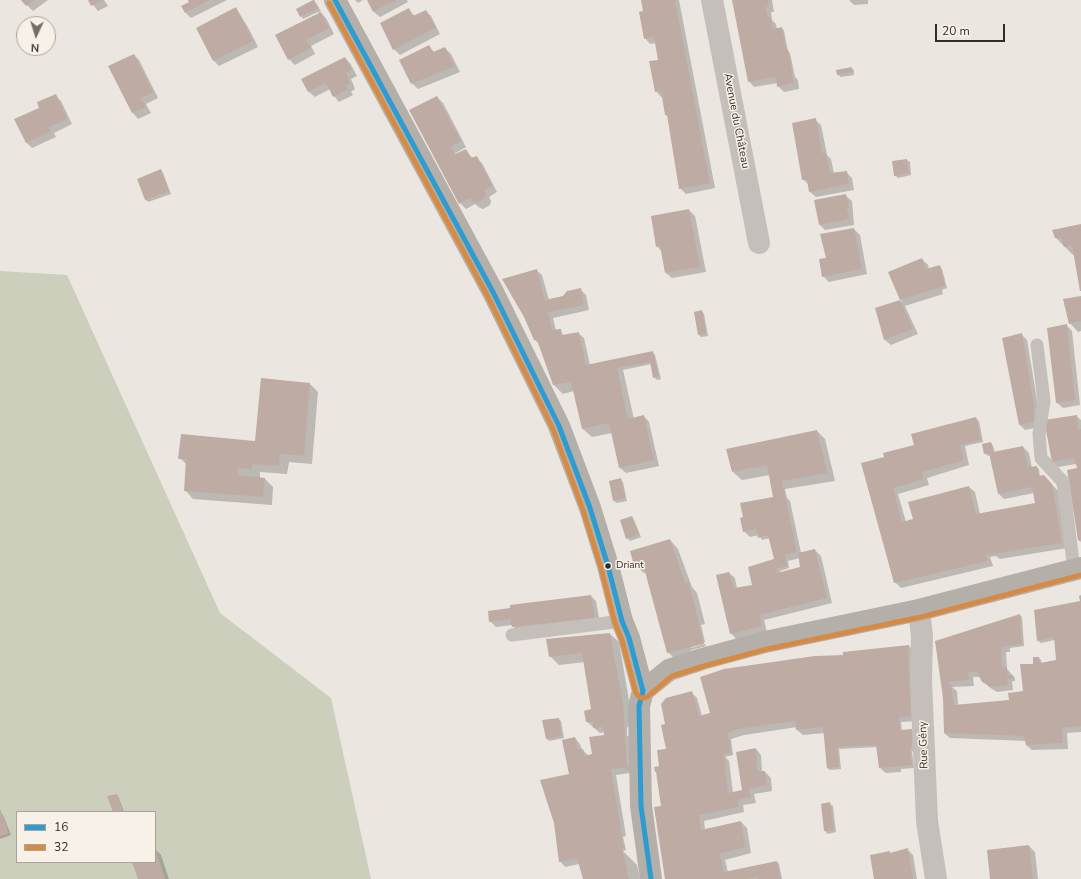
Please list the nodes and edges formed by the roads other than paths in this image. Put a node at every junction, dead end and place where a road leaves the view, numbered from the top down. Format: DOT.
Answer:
graph roads {
  1 [pos="335,0"];
  2 [pos="712,0"];
  3 [pos="759,243"];
  4 [pos="1037,345"];
  5 [pos="1078,569"];
  6 [pos="919,610"];
  7 [pos="622,622"];
  8 [pos="512,635"];
  9 [pos="643,691"];
  10 [pos="651,879"];
  11 [pos="936,879"];
  1 -- 7 [label="main road"];
  2 -- 3 [label="street, Avenue du Château"];
  4 -- 5 [label="lane"];
  5 -- 6 [label="main road"];
  6 -- 9 [label="main road"];
  6 -- 11 [label="street, Rue Gény"];
  7 -- 8 [label="lane"];
  7 -- 9 [label="main road"];
  9 -- 10 [label="main road"];
}
